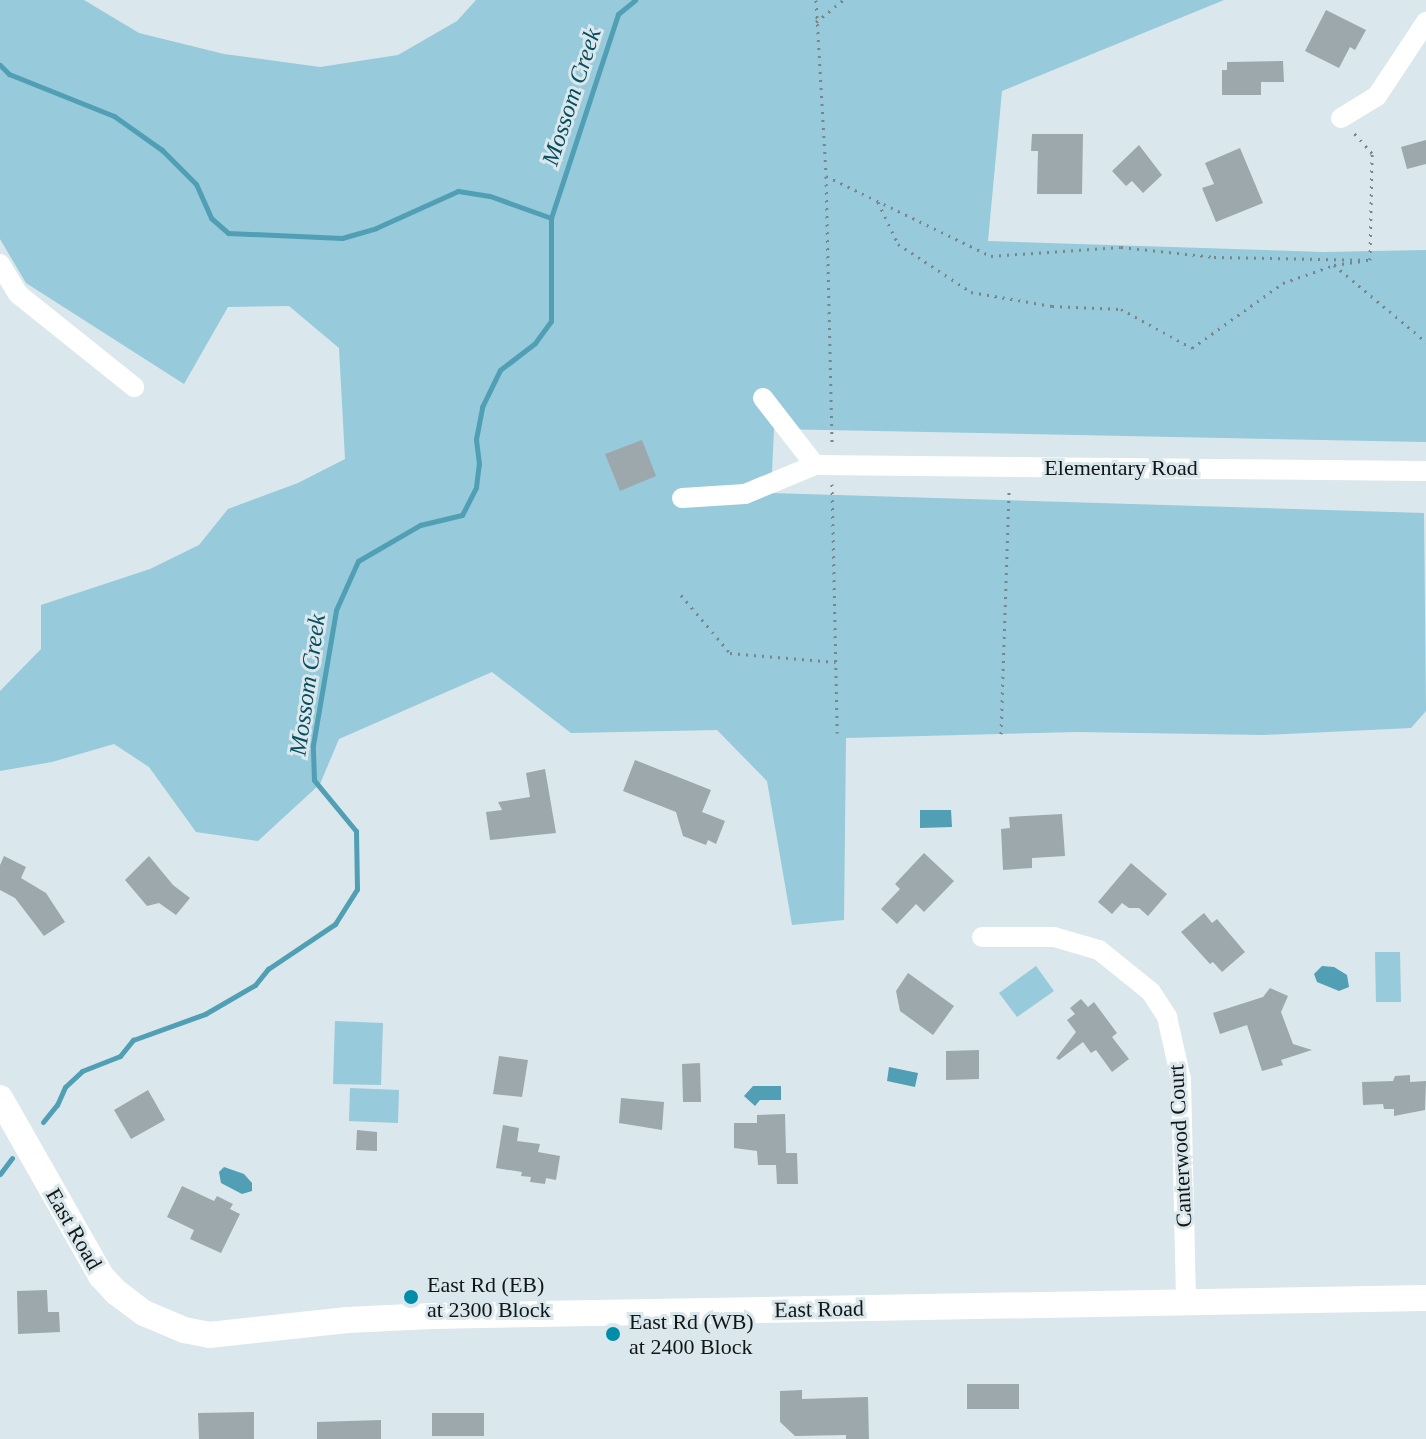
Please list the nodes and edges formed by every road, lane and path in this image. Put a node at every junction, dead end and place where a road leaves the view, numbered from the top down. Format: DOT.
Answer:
graph roads {
  1 [pos="816,0"];
  2 [pos="843,0"];
  3 [pos="816,22"];
  4 [pos="1426,22"];
  5 [pos="1341,118"];
  6 [pos="878,202"];
  7 [pos="1370,260"];
  8 [pos="0,264"];
  9 [pos="1334,265"];
  10 [pos="1426,342"];
  11 [pos="134,387"];
  12 [pos="763,398"];
  13 [pos="815,465"];
  14 [pos="1010,467"];
  15 [pos="1426,471"];
  16 [pos="682,498"];
  17 [pos="681,595"];
  18 [pos="836,662"];
  19 [pos="1001,734"];
  20 [pos="982,937"];
  21 [pos="0,1098"];
  22 [pos="1426,1298"];
  23 [pos="1186,1301"];
  1 -- 3 [label="path"];
  2 -- 3 [label="path"];
  3 -- 6 [label="path"];
  4 -- 5 [label="street"];
  5 -- 7 [label="path"];
  6 -- 7 [label="path"];
  6 -- 9 [label="path"];
  7 -- 9 [label="path"];
  8 -- 11 [label="street"];
  9 -- 10 [label="path"];
  12 -- 13 [label="street"];
  13 -- 14 [label="street, Elementary Road"];
  13 -- 16 [label="street"];
  14 -- 15 [label="street, Elementary Road"];
  14 -- 19 [label="path"];
  17 -- 18 [label="path"];
  20 -- 23 [label="street, Canterwood Court"];
  21 -- 23 [label="main road, East Road"];
  22 -- 23 [label="main road, East Road"];
}
